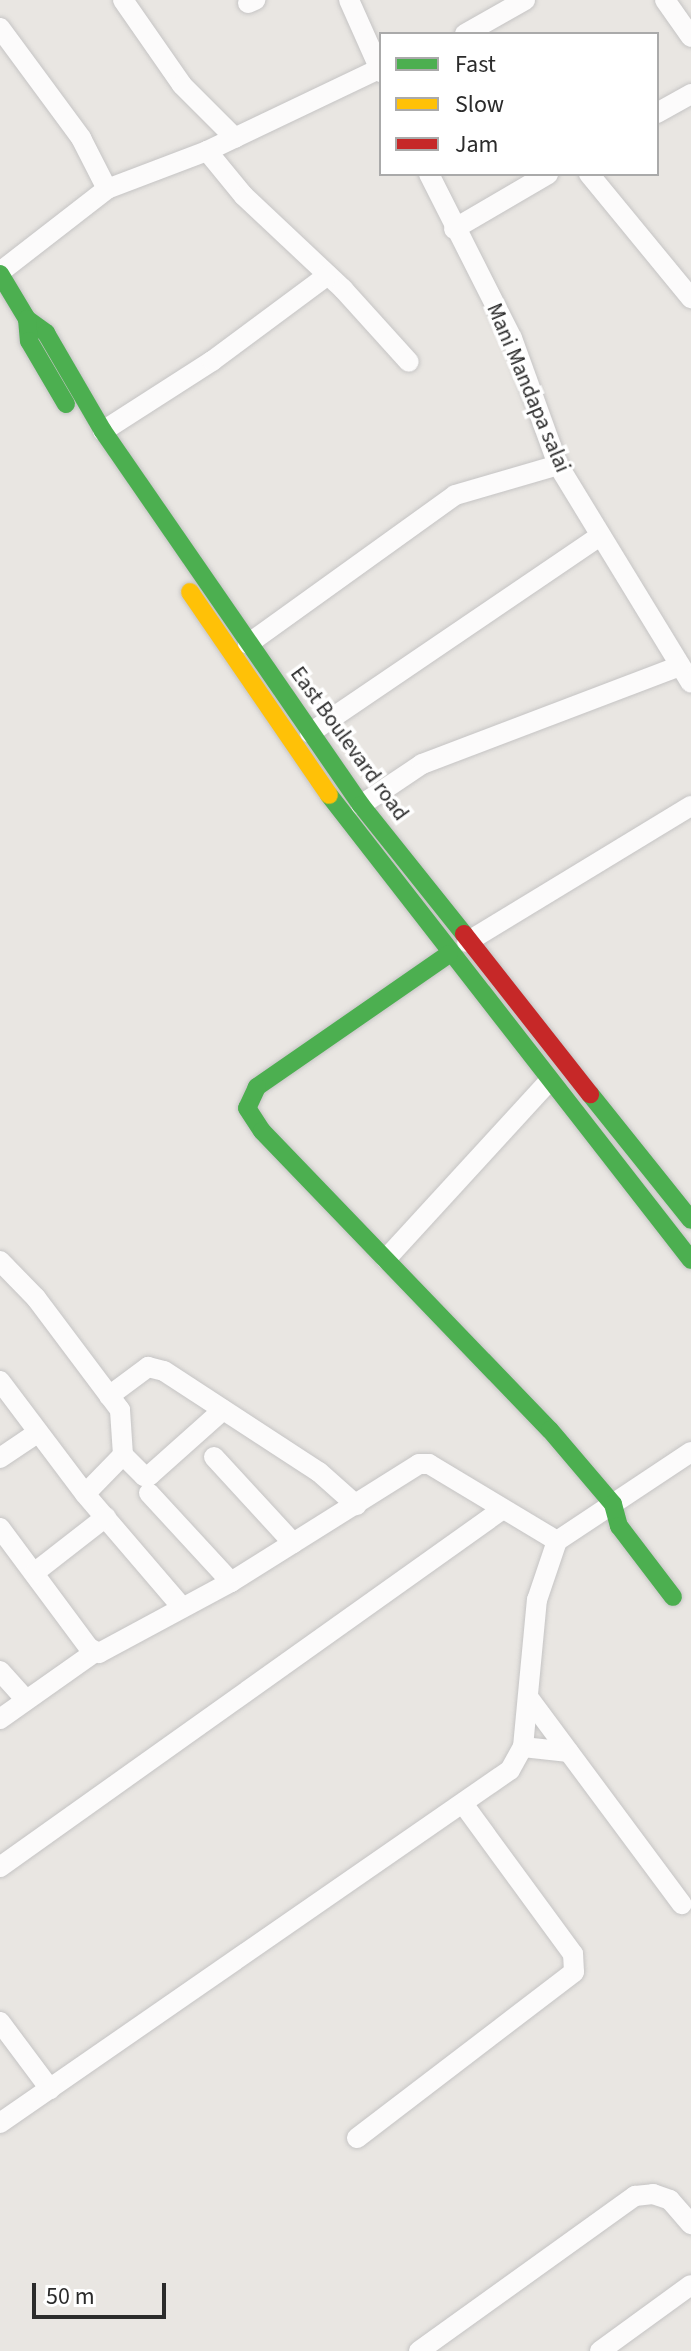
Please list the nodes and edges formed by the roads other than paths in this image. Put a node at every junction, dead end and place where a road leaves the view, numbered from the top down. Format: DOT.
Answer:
graph roads {
  1 [pos="123,0"];
  2 [pos="349,0"];
  3 [pos="525,0"];
  4 [pos="665,0"];
  5 [pos="0,28"];
  6 [pos="469,32"];
  7 [pos="691,37"];
  8 [pos="379,65"];
  9 [pos="691,94"];
  10 [pos="659,112"];
  11 [pos="235,138"];
  12 [pos="207,151"];
  13 [pos="430,176"];
  14 [pos="545,176"];
  15 [pos="591,176"];
  16 [pos="107,189"];
  17 [pos="454,229"];
  18 [pos="328,275"];
  19 [pos="2,283"];
  20 [pos="691,298"];
  21 [pos="27,319"];
  22 [pos="409,362"];
  23 [pos="103,431"];
  24 [pos="558,465"];
  25 [pos="600,536"];
  26 [pos="248,644"];
  27 [pos="687,675"];
  28 [pos="310,733"];
  29 [pos="361,805"];
  30 [pos="691,806"];
  31 [pos="467,942"];
  32 [pos="449,954"];
  33 [pos="549,1081"];
  34 [pos="691,1220"];
  35 [pos="386,1259"];
  36 [pos="691,1260"];
  37 [pos="0,1261"];
  38 [pos="0,1381"];
  39 [pos="109,1396"];
  40 [pos="223,1410"];
  41 [pos="37,1433"];
  42 [pos="691,1452"];
  43 [pos="123,1455"];
  44 [pos="214,1457"];
  45 [pos="0,1458"];
  46 [pos="149,1493"];
  47 [pos="85,1494"];
  48 [pos="613,1504"];
  49 [pos="356,1505"];
  50 [pos="500,1511"];
  51 [pos="106,1517"];
  52 [pos="0,1528"];
  53 [pos="557,1541"];
  54 [pos="293,1543"];
  55 [pos="34,1573"];
  56 [pos="231,1582"];
  57 [pos="673,1597"];
  58 [pos="182,1607"];
  59 [pos="95,1652"];
  60 [pos="0,1671"];
  61 [pos="528,1697"];
  62 [pos="26,1700"];
  63 [pos="0,1719"];
  64 [pos="523,1747"];
  65 [pos="569,1752"];
  66 [pos="464,1805"];
  67 [pos="0,1867"];
  68 [pos="682,1904"];
  69 [pos="0,2022"];
  70 [pos="50,2089"];
  71 [pos="0,2123"];
  72 [pos="357,2138"];
  73 [pos="691,2224"];
  74 [pos="691,2285"];
  75 [pos="419,2351"];
  76 [pos="600,2351"];
  1 -- 11 [label="street"];
  2 -- 8 [label="street"];
  3 -- 6 [label="street"];
  4 -- 7 [label="street"];
  5 -- 16 [label="street"];
  8 -- 11 [label="street"];
  9 -- 10 [label="street"];
  11 -- 12 [label="street"];
  12 -- 16 [label="street"];
  12 -- 18 [label="street"];
  13 -- 17 [label="street, Mani Mandapa salai"];
  14 -- 17 [label="street"];
  15 -- 20 [label="street"];
  16 -- 19 [label="street"];
  17 -- 24 [label="street, Mani Mandapa salai"];
  18 -- 22 [label="street"];
  18 -- 23 [label="street"];
  19 -- 21 [label="main road, East Boulevard road"];
  21 -- 23 [label="main road, East Boulevard road"];
  21 -- 32 [label="main road"];
  23 -- 26 [label="main road, East Boulevard road"];
  24 -- 25 [label="street, Mani Mandapa salai"];
  24 -- 26 [label="street"];
  25 -- 27 [label="street, Mani Mandapa salai"];
  25 -- 28 [label="street"];
  26 -- 28 [label="main road, East Boulevard road"];
  27 -- 29 [label="street"];
  28 -- 29 [label="main road, East Boulevard road"];
  29 -- 31 [label="main road, East Boulevard road"];
  30 -- 31 [label="street"];
  31 -- 34 [label="main road, East Boulevard road"];
  32 -- 33 [label="main road"];
  32 -- 35 [label="main road"];
  33 -- 35 [label="street"];
  33 -- 36 [label="main road"];
  35 -- 48 [label="main road"];
  37 -- 39 [label="street"];
  38 -- 41 [label="street"];
  39 -- 40 [label="street"];
  39 -- 43 [label="street"];
  40 -- 43 [label="street"];
  40 -- 49 [label="street"];
  41 -- 45 [label="street"];
  41 -- 47 [label="street"];
  42 -- 48 [label="street"];
  43 -- 47 [label="street"];
  44 -- 54 [label="street"];
  46 -- 56 [label="street"];
  47 -- 51 [label="street"];
  48 -- 53 [label="street"];
  48 -- 57 [label="main road"];
  49 -- 50 [label="street"];
  49 -- 54 [label="street"];
  50 -- 53 [label="street"];
  50 -- 67 [label="street"];
  51 -- 55 [label="street"];
  51 -- 58 [label="street"];
  52 -- 55 [label="street"];
  53 -- 61 [label="street"];
  54 -- 56 [label="street"];
  55 -- 59 [label="street"];
  56 -- 58 [label="street"];
  58 -- 59 [label="street"];
  59 -- 62 [label="street"];
  60 -- 62 [label="street"];
  61 -- 64 [label="street"];
  61 -- 65 [label="street"];
  62 -- 63 [label="street"];
  64 -- 65 [label="street"];
  64 -- 66 [label="street"];
  65 -- 68 [label="street"];
  66 -- 70 [label="street"];
  66 -- 72 [label="street"];
  69 -- 70 [label="street"];
  70 -- 71 [label="street"];
  73 -- 75 [label="street"];
  74 -- 76 [label="street"];
}
